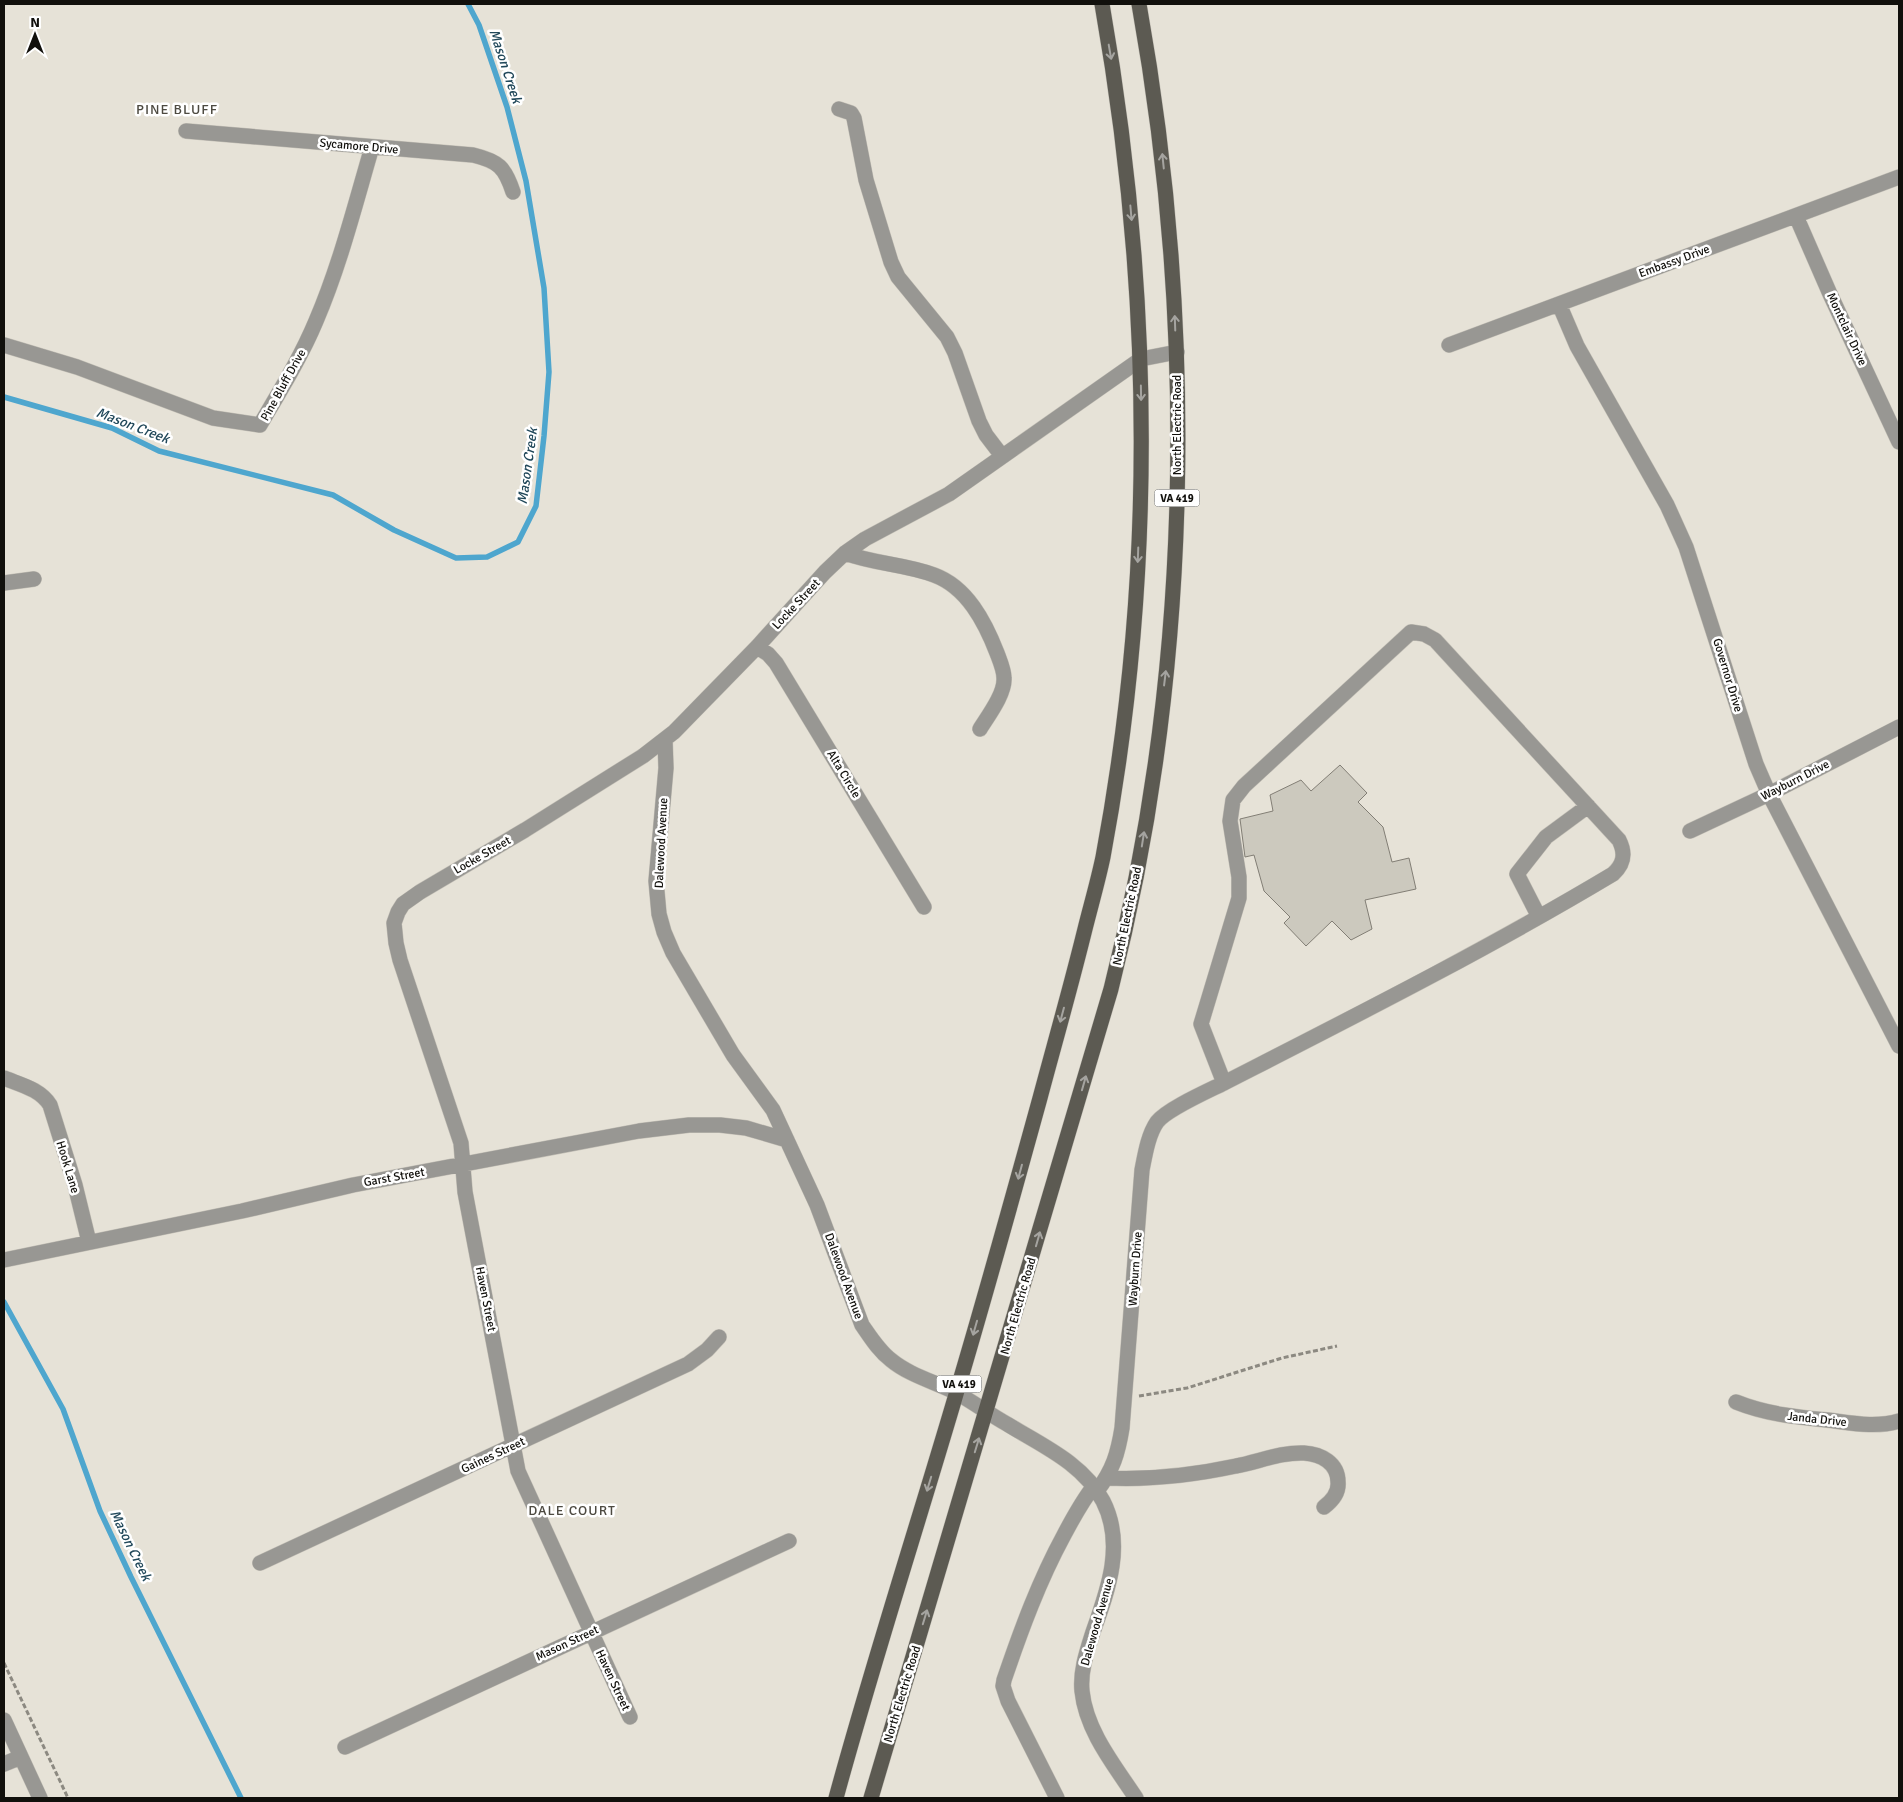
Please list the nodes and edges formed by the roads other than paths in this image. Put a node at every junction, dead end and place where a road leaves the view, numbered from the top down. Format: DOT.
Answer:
graph roads {
  1 [pos="1102,4"];
  2 [pos="1139,4"];
  3 [pos="839,109"];
  4 [pos="186,131"];
  5 [pos="372,147"];
  6 [pos="1899,177"];
  7 [pos="514,192"];
  8 [pos="1796,216"];
  9 [pos="1559,304"];
  10 [pos="4,345"];
  11 [pos="1449,345"];
  12 [pos="1176,352"];
  13 [pos="1141,359"];
  14 [pos="1899,442"];
  15 [pos="1002,456"];
  16 [pos="845,553"];
  17 [pos="34,580"];
  18 [pos="4,583"];
  19 [pos="757,646"];
  20 [pos="1899,727"];
  21 [pos="980,729"];
  22 [pos="665,740"];
  23 [pos="1769,794"];
  24 [pos="1588,806"];
  25 [pos="1690,832"];
  26 [pos="433,884"];
  27 [pos="924,907"];
  28 [pos="1540,917"];
  29 [pos="1899,1046"];
  30 [pos="4,1078"];
  31 [pos="1224,1082"];
  32 [pos="787,1140"];
  33 [pos="463,1164"];
  34 [pos="89,1242"];
  35 [pos="4,1260"];
  36 [pos="720,1337"];
  37 [pos="956,1393"];
  38 [pos="1736,1402"];
  39 [pos="987,1411"];
  40 [pos="1899,1420"];
  41 [pos="514,1445"];
  42 [pos="1107,1478"];
  43 [pos="1095,1488"];
  44 [pos="1324,1507"];
  45 [pos="789,1541"];
  46 [pos="260,1563"];
  47 [pos="590,1632"];
  48 [pos="630,1717"];
  49 [pos="4,1720"];
  50 [pos="345,1747"];
  51 [pos="21,1758"];
  52 [pos="4,1764"];
  53 [pos="40,1798"];
  54 [pos="836,1798"];
  55 [pos="871,1798"];
  56 [pos="1057,1798"];
  57 [pos="1136,1798"];
  1 -- 13 [label="main road, VA 419, one-way"];
  12 -- 2 [label="main road, North Electric Road / VA 419, one-way"];
  3 -- 15 [label="street"];
  4 -- 5 [label="street, Sycamore Drive"];
  5 -- 7 [label="street, Sycamore Drive"];
  5 -- 10 [label="street, Pine Bluff Drive"];
  6 -- 8 [label="street, Embassy Drive"];
  8 -- 9 [label="street, Embassy Drive"];
  8 -- 14 [label="street, Montclair Drive"];
  9 -- 11 [label="street, Embassy Drive"];
  9 -- 23 [label="street, Governor Drive"];
  12 -- 13 [label="street, Locke Street"];
  39 -- 12 [label="main road, North Electric Road / VA 419, one-way"];
  13 -- 15 [label="street, Locke Street"];
  13 -- 37 [label="main road, VA 419, one-way"];
  15 -- 16 [label="street, Locke Street"];
  16 -- 19 [label="street, Locke Street"];
  16 -- 21 [label="street"];
  17 -- 18 [label="street"];
  19 -- 22 [label="street, Locke Street"];
  19 -- 27 [label="street, Alta Circle"];
  20 -- 23 [label="street, Wayburn Drive"];
  22 -- 26 [label="street, Locke Street"];
  22 -- 32 [label="street, Dalewood Avenue"];
  23 -- 25 [label="street, Wayburn Drive"];
  23 -- 29 [label="street, Governor Drive"];
  24 -- 28 [label="street"];
  24 -- 28 [label="street, Wayburn Drive"];
  24 -- 31 [label="street, Wayburn Drive"];
  26 -- 33 [label="street, Haven Street"];
  28 -- 31 [label="street, Wayburn Drive"];
  30 -- 34 [label="street, Hook Lane"];
  31 -- 42 [label="street, Wayburn Drive"];
  32 -- 33 [label="street, Garst Street"];
  32 -- 37 [label="street, Dalewood Avenue"];
  33 -- 34 [label="street, Garst Street"];
  33 -- 41 [label="street, Haven Street"];
  34 -- 35 [label="street, Garst Street"];
  36 -- 41 [label="street, Gaines Street"];
  37 -- 39 [label="street, Dalewood Avenue"];
  37 -- 54 [label="main road, VA 419, one-way"];
  38 -- 40 [label="street, Janda Drive"];
  39 -- 43 [label="street, Dalewood Avenue"];
  55 -- 39 [label="main road, North Electric Road / VA 419, one-way"];
  41 -- 46 [label="street, Gaines Street"];
  41 -- 47 [label="street, Haven Street"];
  42 -- 43 [label="street, Wayburn Drive"];
  42 -- 44 [label="street"];
  43 -- 56 [label="street, Wayburn Drive"];
  43 -- 57 [label="street, Dalewood Avenue"];
  45 -- 47 [label="street, Mason Street"];
  47 -- 48 [label="street, Haven Street"];
  47 -- 50 [label="street, Mason Street"];
  49 -- 51 [label="street"];
  51 -- 52 [label="street"];
  51 -- 53 [label="street"];
}
